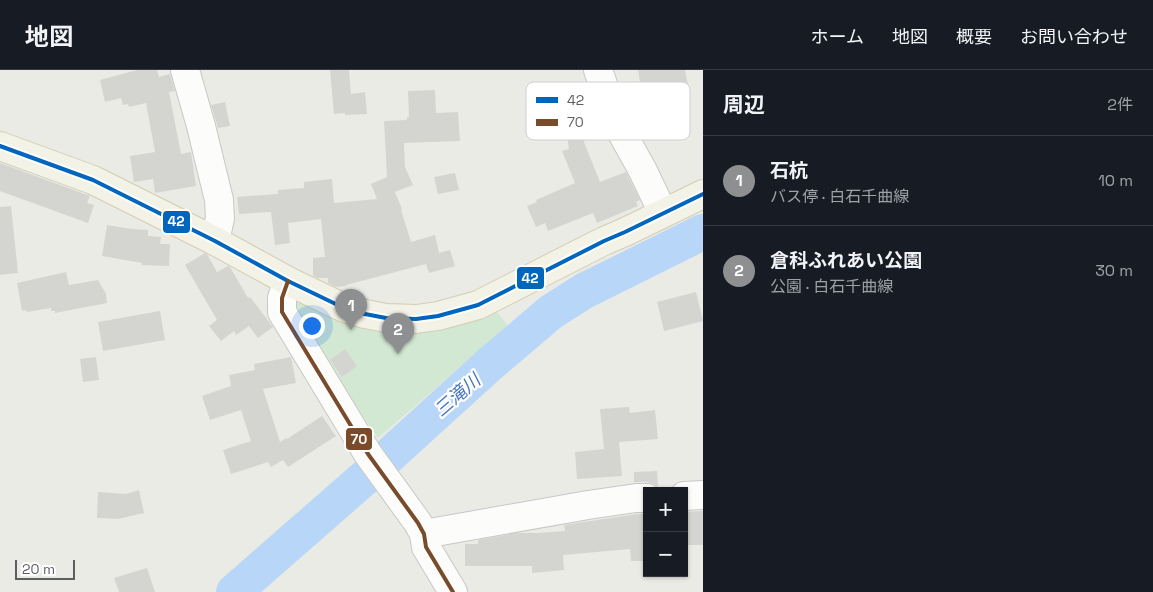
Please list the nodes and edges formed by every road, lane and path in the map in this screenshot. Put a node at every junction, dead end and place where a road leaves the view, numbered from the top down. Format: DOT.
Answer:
graph roads {
  1 [pos="185,70"];
  2 [pos="598,70"];
  3 [pos="602,82"];
  4 [pos="626,140"];
  5 [pos="0,146"];
  6 [pos="703,194"];
  7 [pos="663,213"];
  8 [pos="215,242"];
  9 [pos="288,281"];
  10 [pos="703,495"];
  11 [pos="688,496"];
  12 [pos="643,498"];
  13 [pos="424,534"];
  14 [pos="453,592"];
  1 -- 8 [label="street"];
  2 -- 3 [label="street"];
  4 -- 7 [label="street"];
  5 -- 8 [label="main road"];
  6 -- 7 [label="main road"];
  7 -- 9 [label="main road"];
  8 -- 9 [label="main road"];
  9 -- 13 [label="street"];
  10 -- 11 [label="street"];
  12 -- 13 [label="street"];
  13 -- 14 [label="street"];
}
